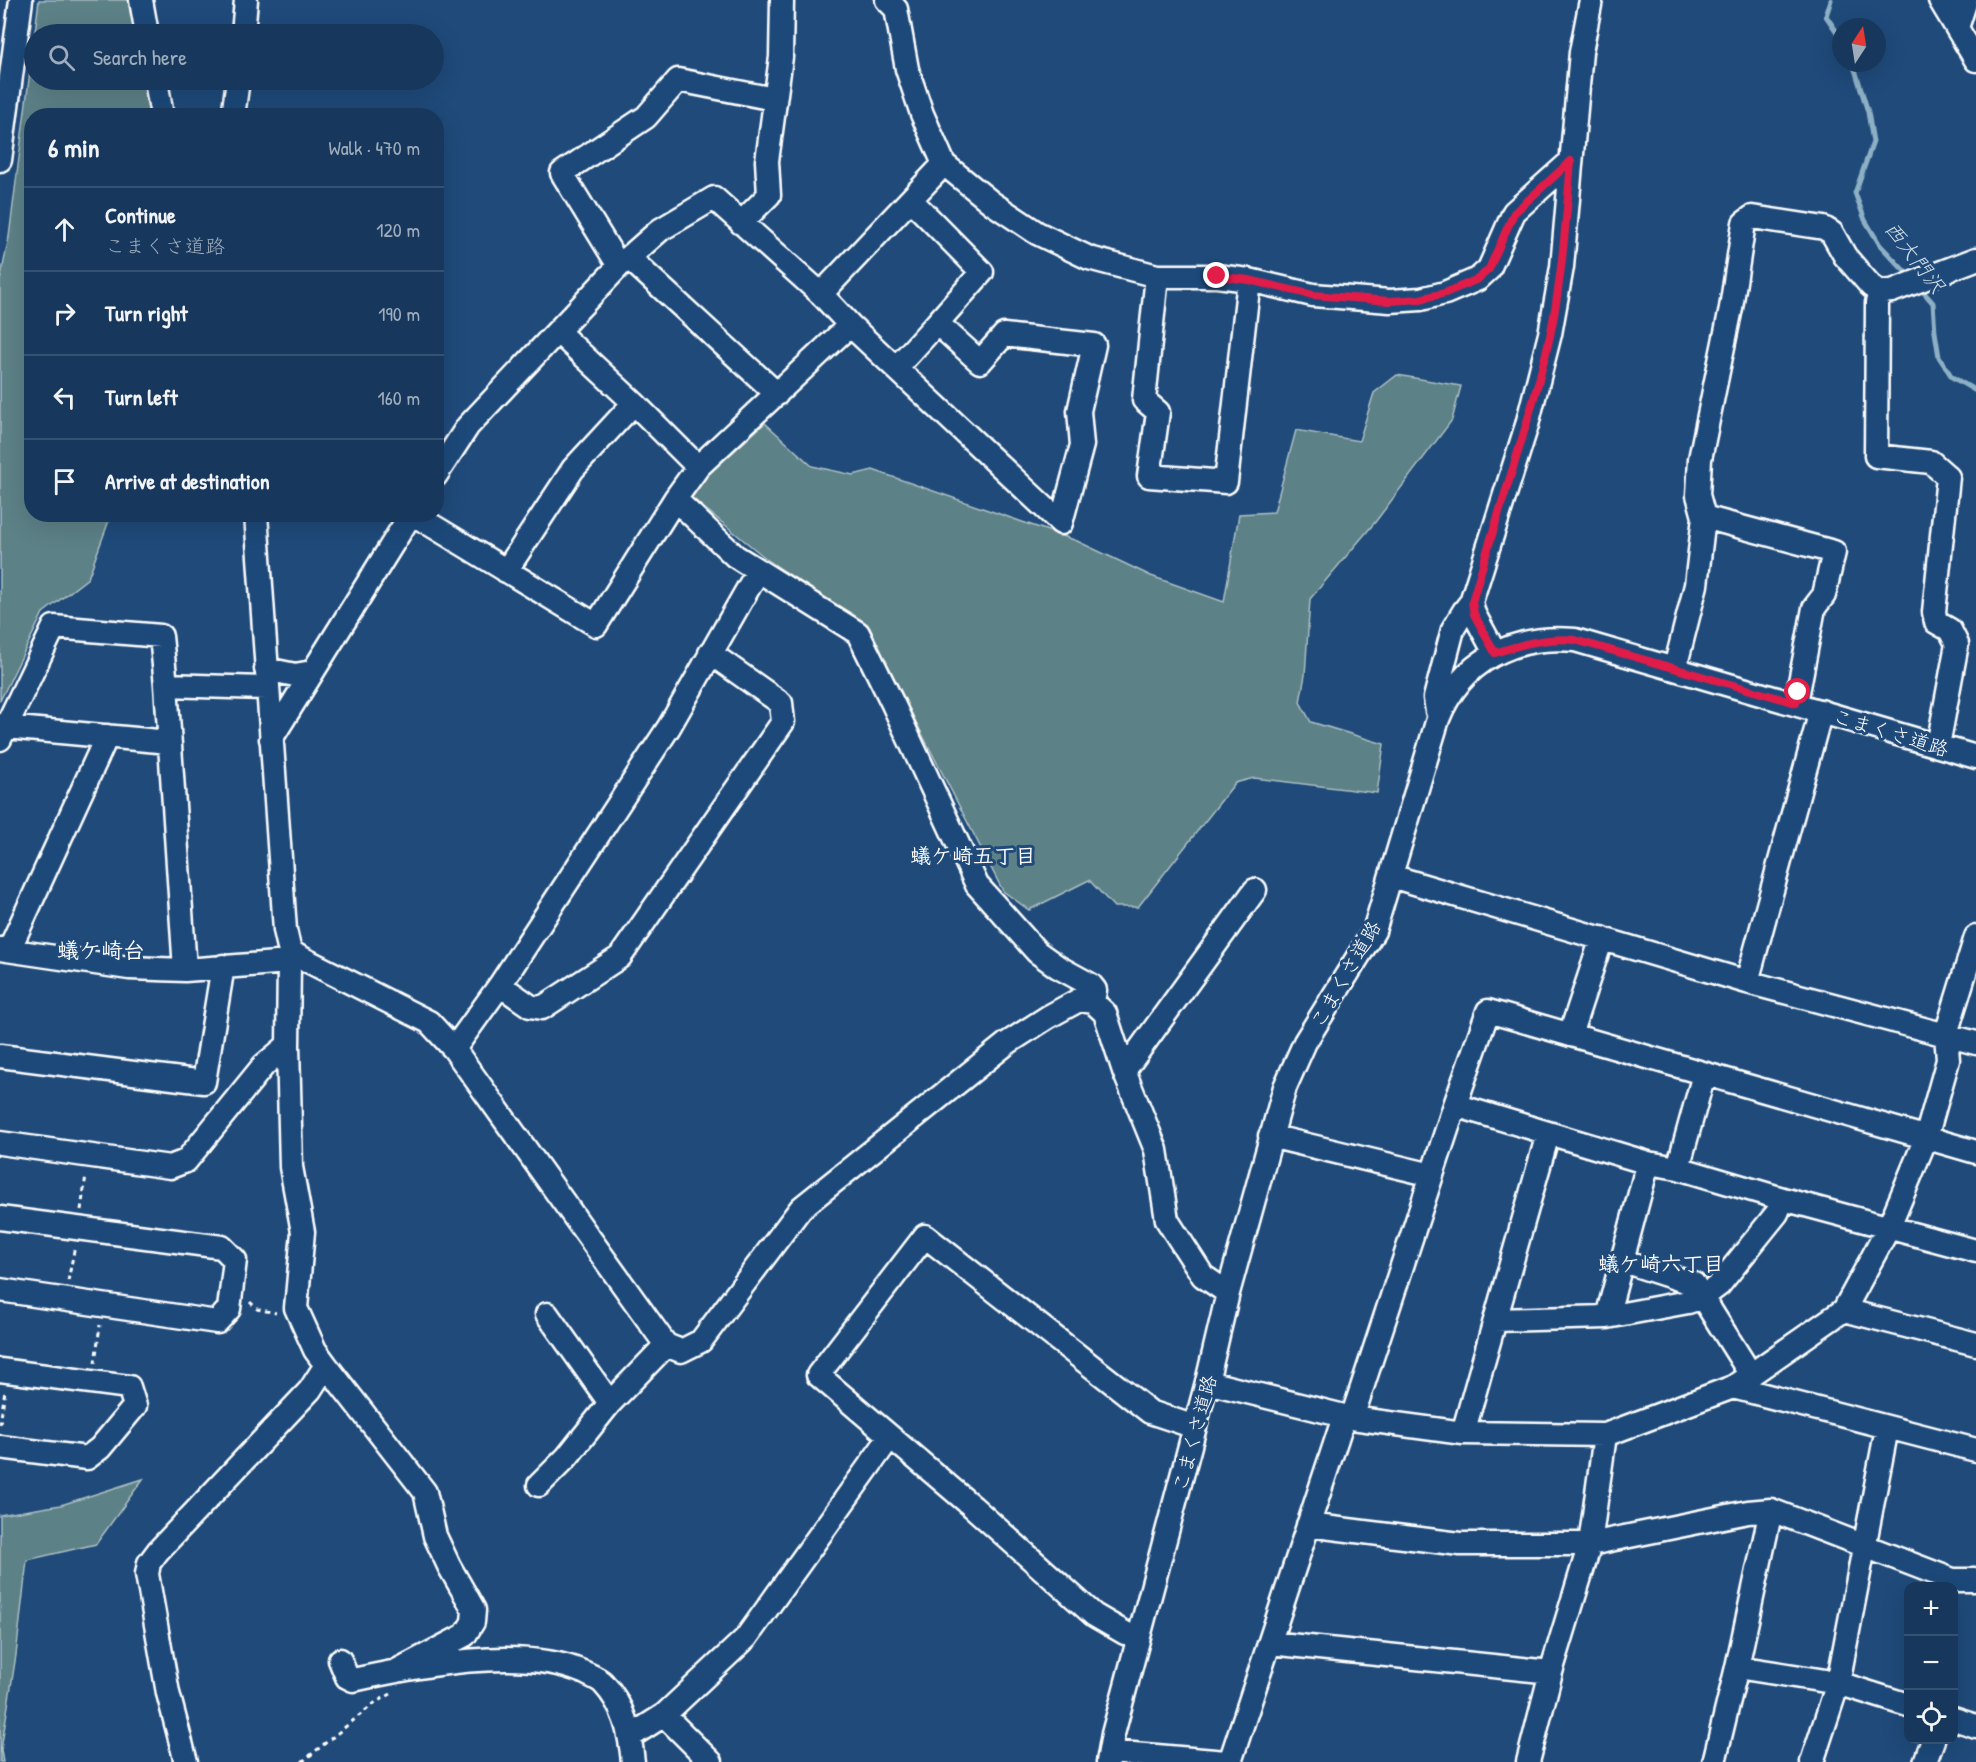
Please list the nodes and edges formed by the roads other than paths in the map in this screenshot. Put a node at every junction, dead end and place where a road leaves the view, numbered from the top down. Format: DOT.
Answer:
graph roads {
  1 [pos="21,0"];
  2 [pos="141,0"];
  3 [pos="246,0"];
  4 [pos="782,0"];
  5 [pos="886,0"];
  6 [pos="1591,0"];
  7 [pos="1940,0"];
  8 [pos="1966,0"];
  9 [pos="145,24"];
  10 [pos="244,24"];
  11 [pos="1957,28"];
  12 [pos="1976,60"];
  13 [pos="158,90"];
  14 [pos="237,90"];
  15 [pos="774,99"];
  16 [pos="161,108"];
  17 [pos="234,108"];
  18 [pos="0,160"];
  19 [pos="1571,161"];
  20 [pos="944,164"];
  21 [pos="911,200"];
  22 [pos="741,223"];
  23 [pos="1976,259"];
  24 [pos="624,262"];
  25 [pos="1157,276"];
  26 [pos="1249,280"];
  27 [pos="1880,292"];
  28 [pos="820,294"];
  29 [pos="937,323"];
  30 [pos="850,325"];
  31 [pos="558,332"];
  32 [pos="896,368"];
  33 [pos="777,394"];
  34 [pos="634,403"];
  35 [pos="444,463"];
  36 [pos="698,467"];
  37 [pos="675,499"];
  38 [pos="1704,517"];
  39 [pos="256,522"];
  40 [pos="407,522"];
  41 [pos="425,522"];
  42 [pos="506,571"];
  43 [pos="758,571"];
  44 [pos="1472,602"];
  45 [pos="710,653"];
  46 [pos="1495,653"];
  47 [pos="1676,668"];
  48 [pos="312,672"];
  49 [pos="266,678"];
  50 [pos="166,685"];
  51 [pos="1796,703"];
  52 [pos="1821,711"];
  53 [pos="1438,719"];
  54 [pos="3,733"];
  55 [pos="106,736"];
  56 [pos="271,739"];
  57 [pos="169,742"];
  58 [pos="1938,746"];
  59 [pos="1976,757"];
  60 [pos="1391,876"];
  61 [pos="1255,890"];
  62 [pos="1602,938"];
  63 [pos="1976,938"];
  64 [pos="4,950"];
  65 [pos="292,958"];
  66 [pos="222,966"];
  67 [pos="185,970"];
  68 [pos="1747,982"];
  69 [pos="500,985"];
  70 [pos="1093,1002"];
  71 [pos="1946,1034"];
  72 [pos="1570,1035"];
  73 [pos="1976,1043"];
  74 [pos="288,1044"];
  75 [pos="454,1049"];
  76 [pos="0,1056"];
  77 [pos="1124,1071"];
  78 [pos="1704,1074"];
  79 [pos="1455,1105"];
  80 [pos="1548,1134"];
  81 [pos="1270,1136"];
  82 [pos="1926,1138"];
  83 [pos="0,1143"];
  84 [pos="1976,1152"];
  85 [pos="1648,1163"];
  86 [pos="1678,1168"];
  87 [pos="1432,1175"];
  88 [pos="1783,1199"];
  89 [pos="0,1218"];
  90 [pos="1889,1227"];
  91 [pos="1976,1251"];
  92 [pos="1623,1261"];
  93 [pos="0,1290"];
  94 [pos="1228,1293"];
  95 [pos="1704,1297"];
  96 [pos="1844,1310"];
  97 [pos="547,1314"];
  98 [pos="1607,1317"];
  99 [pos="1495,1320"];
  100 [pos="1976,1344"];
  101 [pos="666,1345"];
  102 [pos="326,1365"];
  103 [pos="4,1370"];
  104 [pos="1742,1381"];
  105 [pos="1207,1382"];
  106 [pos="610,1403"];
  107 [pos="1348,1418"];
  108 [pos="1195,1427"];
  109 [pos="1887,1428"];
  110 [pos="1463,1433"];
  111 [pos="1605,1435"];
  112 [pos="890,1437"];
  113 [pos="0,1447"];
  114 [pos="1976,1450"];
  115 [pos="538,1485"];
  116 [pos="1771,1510"];
  117 [pos="1308,1526"];
  118 [pos="1590,1544"];
  119 [pos="1864,1546"];
  120 [pos="1976,1580"];
  121 [pos="1951,1582"];
  122 [pos="1958,1582"];
  123 [pos="1125,1633"];
  124 [pos="1270,1643"];
  125 [pos="340,1660"];
  126 [pos="1737,1667"];
  127 [pos="398,1670"];
  128 [pos="1551,1672"];
  129 [pos="1838,1683"];
  130 [pos="1904,1704"];
  131 [pos="664,1715"];
  132 [pos="1958,1721"];
  133 [pos="1976,1726"];
  134 [pos="631,1736"];
  135 [pos="1932,1744"];
  136 [pos="1109,1757"];
  137 [pos="186,1762"];
  138 [pos="633,1762"];
  139 [pos="711,1762"];
  140 [pos="1228,1762"];
  141 [pos="1527,1762"];
  142 [pos="1714,1762"];
  143 [pos="1812,1762"];
  144 [pos="1925,1762"];
  1 -- 18 [label="street"];
  2 -- 9 [label="street"];
  3 -- 10 [label="street"];
  4 -- 15 [label="street"];
  5 -- 20 [label="street"];
  6 -- 19 [label="street"];
  7 -- 11 [label="street"];
  8 -- 11 [label="street"];
  11 -- 12 [label="street"];
  13 -- 16 [label="street"];
  14 -- 17 [label="street"];
  15 -- 22 [label="street"];
  15 -- 24 [label="street"];
  19 -- 26 [label="street"];
  19 -- 44 [label="street"];
  20 -- 21 [label="street"];
  20 -- 25 [label="street"];
  21 -- 28 [label="street"];
  21 -- 29 [label="street"];
  22 -- 24 [label="street"];
  22 -- 28 [label="street"];
  23 -- 27 [label="street"];
  24 -- 31 [label="street"];
  24 -- 33 [label="street"];
  25 -- 26 [label="street"];
  25 -- 26 [label="street"];
  27 -- 38 [label="street"];
  27 -- 58 [label="street"];
  28 -- 30 [label="street"];
  29 -- 32 [label="street"];
  29 -- 32 [label="street"];
  30 -- 32 [label="street"];
  30 -- 33 [label="street"];
  31 -- 34 [label="street"];
  31 -- 35 [label="street"];
  33 -- 36 [label="street"];
  34 -- 36 [label="street"];
  34 -- 42 [label="street"];
  36 -- 37 [label="street"];
  37 -- 42 [label="street"];
  37 -- 43 [label="street"];
  38 -- 47 [label="street"];
  38 -- 51 [label="street"];
  39 -- 49 [label="street"];
  40 -- 48 [label="street"];
  41 -- 42 [label="street"];
  43 -- 45 [label="street"];
  43 -- 70 [label="street"];
  44 -- 46 [label="street"];
  44 -- 53 [label="street"];
  45 -- 69 [label="street"];
  45 -- 69 [label="street"];
  46 -- 47 [label="street, こまくさ道路"];
  46 -- 53 [label="street, こまくさ道路"];
  47 -- 51 [label="street, こまくさ道路"];
  48 -- 49 [label="street"];
  48 -- 56 [label="street"];
  49 -- 50 [label="street"];
  49 -- 56 [label="street"];
  50 -- 54 [label="street"];
  50 -- 57 [label="street"];
  51 -- 52 [label="street, こまくさ道路"];
  52 -- 58 [label="street, こまくさ道路"];
  52 -- 68 [label="street"];
  53 -- 60 [label="street, こまくさ道路"];
  54 -- 55 [label="street"];
  55 -- 57 [label="street"];
  55 -- 64 [label="street"];
  56 -- 65 [label="street"];
  57 -- 67 [label="street"];
  58 -- 59 [label="street, こまくさ道路"];
  60 -- 62 [label="street"];
  60 -- 81 [label="street, こまくさ道路"];
  61 -- 77 [label="street"];
  62 -- 68 [label="street"];
  62 -- 72 [label="street"];
  63 -- 71 [label="street"];
  64 -- 67 [label="street"];
  65 -- 66 [label="street"];
  65 -- 74 [label="street"];
  65 -- 75 [label="street"];
  66 -- 67 [label="street"];
  66 -- 76 [label="street"];
  68 -- 71 [label="street"];
  69 -- 75 [label="street"];
  70 -- 77 [label="street"];
  70 -- 101 [label="street"];
  71 -- 73 [label="street"];
  71 -- 82 [label="street"];
  72 -- 78 [label="street"];
  72 -- 79 [label="street"];
  74 -- 83 [label="street"];
  74 -- 102 [label="street"];
  75 -- 101 [label="street"];
  77 -- 94 [label="street"];
  78 -- 82 [label="street"];
  78 -- 86 [label="street"];
  79 -- 80 [label="street"];
  79 -- 87 [label="street"];
  80 -- 85 [label="street"];
  80 -- 99 [label="street"];
  81 -- 87 [label="street"];
  81 -- 94 [label="street, こまくさ道路"];
  82 -- 84 [label="street"];
  82 -- 90 [label="street"];
  85 -- 86 [label="street"];
  85 -- 92 [label="street"];
  86 -- 88 [label="street"];
  87 -- 107 [label="street"];
  88 -- 90 [label="street"];
  88 -- 95 [label="street"];
  89 -- 93 [label="street"];
  90 -- 91 [label="street"];
  90 -- 96 [label="street"];
  92 -- 95 [label="street"];
  92 -- 98 [label="street"];
  94 -- 105 [label="street, こまくさ道路"];
  95 -- 98 [label="street"];
  95 -- 104 [label="street"];
  96 -- 100 [label="street"];
  96 -- 104 [label="street"];
  97 -- 106 [label="street"];
  98 -- 99 [label="street"];
  99 -- 110 [label="street"];
  101 -- 106 [label="street"];
  102 -- 127 [label="street"];
  102 -- 137 [label="street"];
  103 -- 113 [label="street"];
  104 -- 109 [label="street"];
  104 -- 111 [label="street"];
  105 -- 107 [label="street"];
  105 -- 108 [label="street, こまくさ道路"];
  106 -- 115 [label="street"];
  107 -- 110 [label="street"];
  107 -- 117 [label="street"];
  108 -- 112 [label="street"];
  108 -- 136 [label="street, こまくさ道路"];
  109 -- 114 [label="street"];
  109 -- 119 [label="street"];
  110 -- 111 [label="street"];
  111 -- 118 [label="street"];
  112 -- 123 [label="street"];
  112 -- 131 [label="street"];
  116 -- 118 [label="street"];
  116 -- 119 [label="street"];
  116 -- 126 [label="street"];
  117 -- 118 [label="street"];
  117 -- 124 [label="street"];
  118 -- 128 [label="street"];
  119 -- 121 [label="street"];
  119 -- 129 [label="street"];
  120 -- 122 [label="street"];
  124 -- 128 [label="street"];
  124 -- 140 [label="street"];
  125 -- 127 [label="street"];
  126 -- 129 [label="street"];
  126 -- 142 [label="street"];
  127 -- 134 [label="street"];
  128 -- 141 [label="street"];
  129 -- 130 [label="street"];
  129 -- 143 [label="street"];
  131 -- 134 [label="street"];
  131 -- 139 [label="street"];
  132 -- 133 [label="street"];
  134 -- 138 [label="street"];
  135 -- 144 [label="street"];
  136 -- 140 [label="street"];
}
